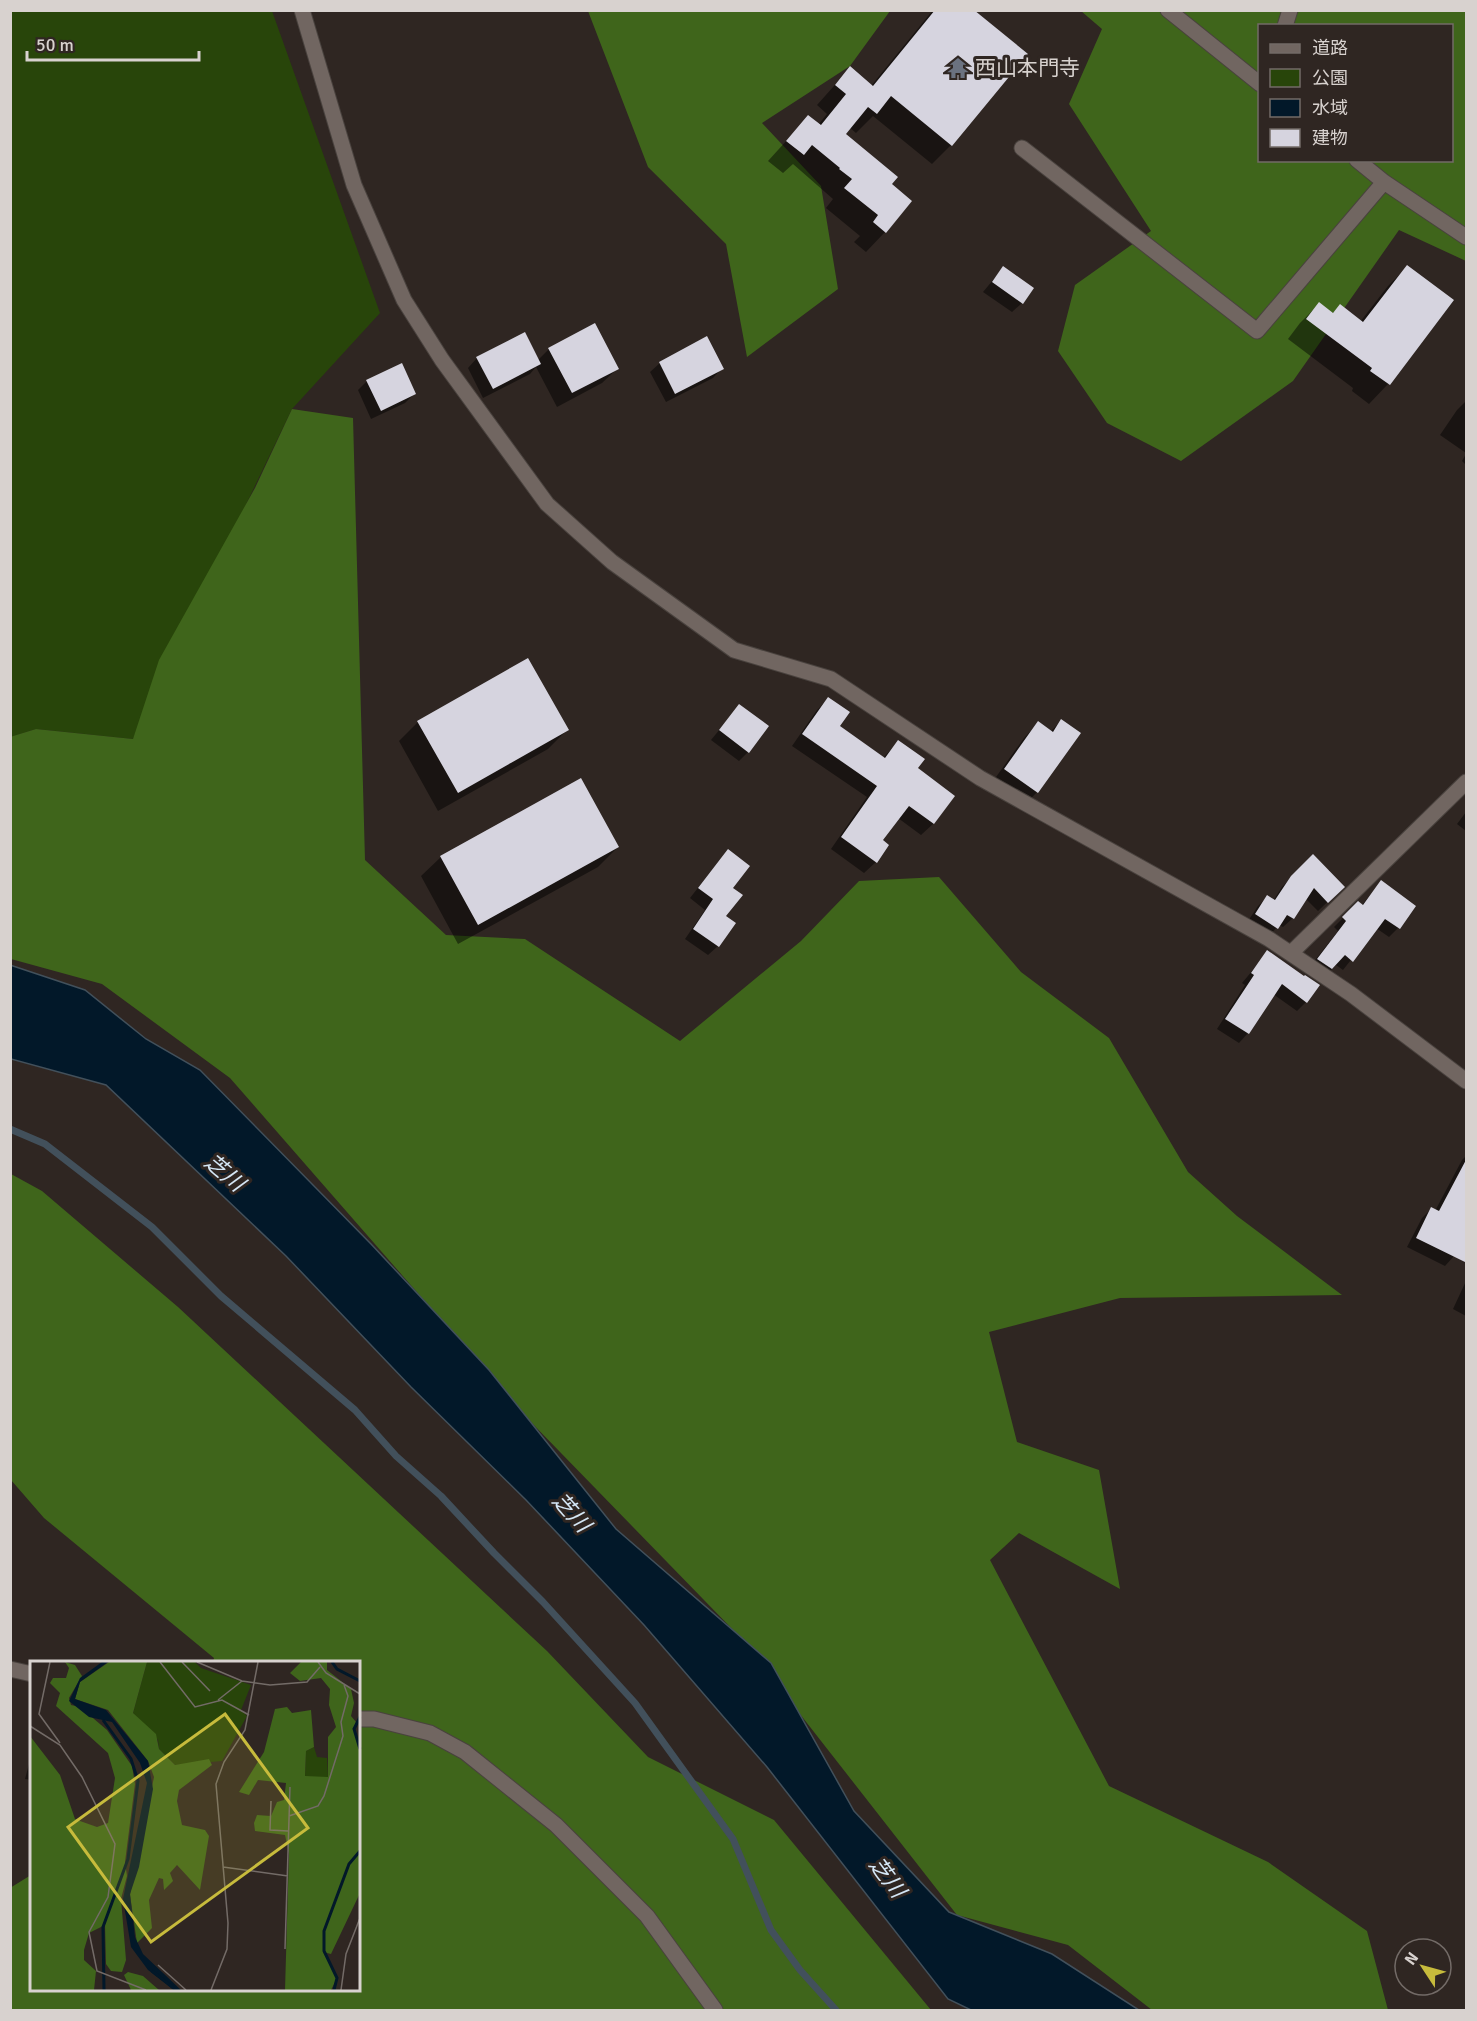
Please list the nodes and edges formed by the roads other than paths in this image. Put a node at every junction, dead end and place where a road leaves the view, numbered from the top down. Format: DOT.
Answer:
graph roads {
  1 [pos="302,10"];
  2 [pos="1168,10"];
  3 [pos="1258,82"];
  4 [pos="1022,148"];
  5 [pos="1359,162"];
  6 [pos="1384,182"];
  7 [pos="1467,237"];
  8 [pos="1467,782"];
  9 [pos="1291,953"];
  10 [pos="1467,1081"];
  11 [pos="10,1669"];
  12 [pos="30,1674"];
  13 [pos="360,1719"];
  14 [pos="715,2010"];
  1 -- 9 [label="street"];
  2 -- 3 [label="street"];
  4 -- 6 [label="street"];
  5 -- 6 [label="street"];
  6 -- 7 [label="street"];
  8 -- 9 [label="street"];
  9 -- 10 [label="street"];
  11 -- 12 [label="street"];
  13 -- 14 [label="street"];
}
